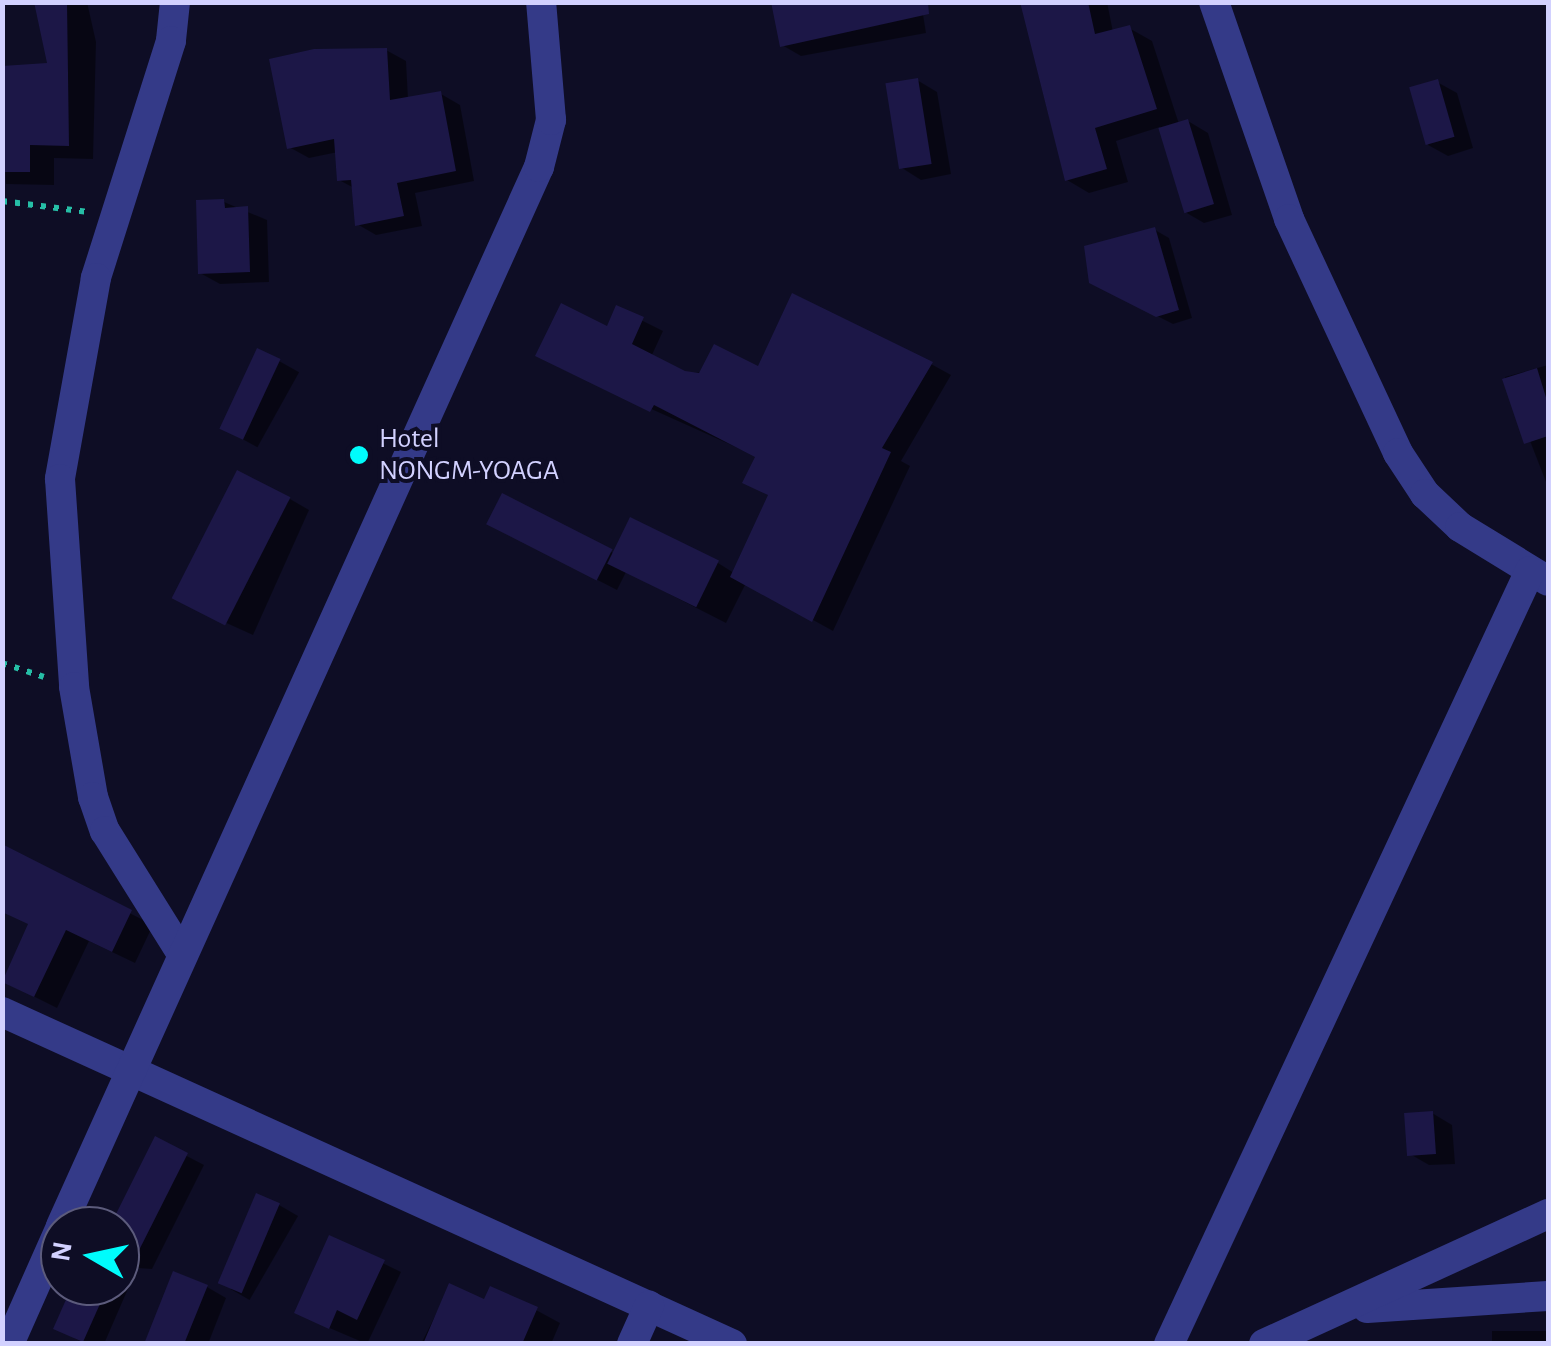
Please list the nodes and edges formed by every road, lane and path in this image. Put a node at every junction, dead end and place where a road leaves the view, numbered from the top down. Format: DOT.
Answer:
graph roads {
  1 [pos="175,2"];
  2 [pos="541,2"];
  3 [pos="1214,2"];
  4 [pos="2,200"];
  5 [pos="114,215"];
  6 [pos="1539,576"];
  7 [pos="2,663"];
  8 [pos="74,687"];
  9 [pos="180,951"];
  10 [pos="2,1012"];
  11 [pos="129,1074"];
  12 [pos="71,1206"];
  13 [pos="1548,1214"];
  14 [pos="40,1275"];
  15 [pos="1548,1296"];
  16 [pos="649,1306"];
  17 [pos="1351,1309"];
  18 [pos="10,1343"];
  19 [pos="632,1344"];
  20 [pos="732,1344"];
  21 [pos="1169,1344"];
  22 [pos="1264,1344"];
  1 -- 5 [label="street"];
  2 -- 9 [label="street"];
  3 -- 6 [label="street"];
  4 -- 5 [label="path"];
  5 -- 8 [label="street"];
  6 -- 21 [label="street"];
  7 -- 8 [label="path"];
  8 -- 9 [label="street"];
  9 -- 11 [label="street"];
  10 -- 11 [label="street"];
  11 -- 12 [label="street"];
  11 -- 16 [label="street"];
  13 -- 17 [label="street"];
  14 -- 18 [label="street"];
  15 -- 17 [label="street"];
  16 -- 19 [label="street"];
  16 -- 20 [label="street"];
  17 -- 22 [label="street"];
}
